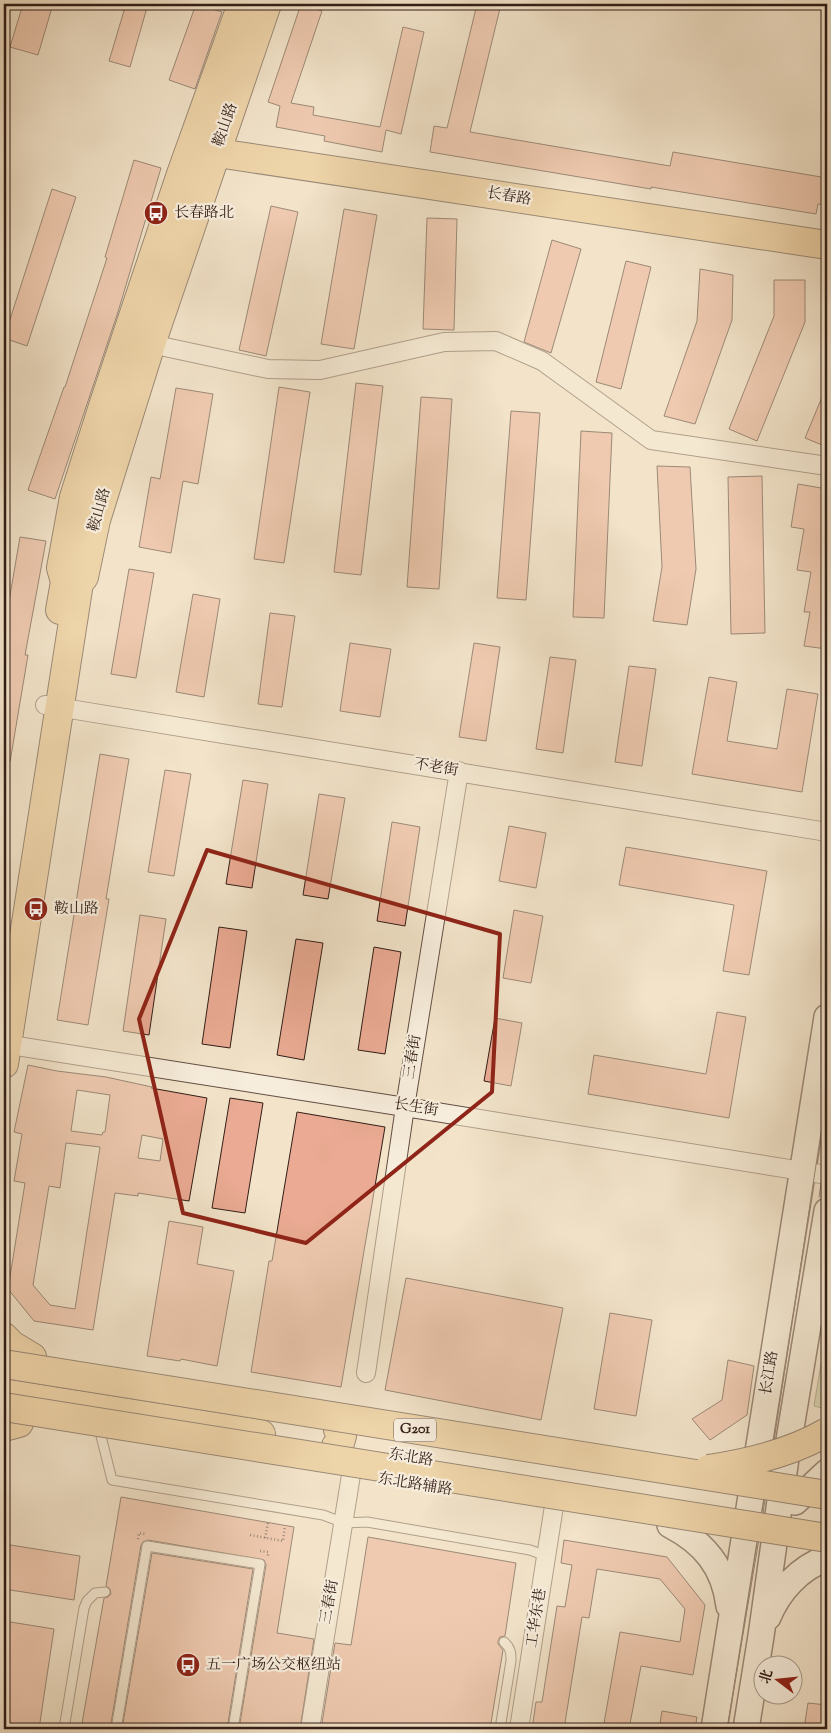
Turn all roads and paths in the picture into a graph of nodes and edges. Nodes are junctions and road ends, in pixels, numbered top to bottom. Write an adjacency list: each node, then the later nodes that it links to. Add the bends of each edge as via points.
1 (242, 4): 3 (main road, 鞍山路)
2 (267, 4): 4 (main road, 鞍山路)
3 (190, 150): 4 (main road, 长春路); 8 (main road, 鞍山路, via 74,497 61,568 65,582)
4 (217, 152): 5 (main road, 长春路); 6 (main road, 鞍山路)
5 (827, 245)
6 (151, 344): 7 (street, via 268,369 320,370 444,342 496,341 542,361 651,440); 8 (main road, 鞍山路, via 96,520)
7 (827, 466)
8 (52, 707): 9 (street, 不老街); 11 (main road, 鞍山路); 13 (main road, 鞍山路)
9 (459, 772): 10 (street, 不老街); 14 (street, 三春街)
10 (827, 832)
11 (4, 966)
12 (827, 1017): 15 (main road, 长江路)
13 (5, 1051): 14 (street, 长生街)
14 (405, 1107): 15 (street, 长生街); 22 (street, 三春街)
15 (802, 1171): 16 (street, 长生街); 34 (main road, 长江路)
16 (827, 1175)
17 (827, 1211): 34 (main road, 长江路)
18 (4, 1337): 20 (main road)
19 (4, 1352): 20 (main road)
20 (32, 1357): 25 (main road)
21 (4, 1364): 32 (main road, 东北路 / G201, bridge)
22 (366, 1373)
23 (4, 1377): 24 (main road, 东北路)
24 (55, 1393): 26 (main road, 东北路); 30 (main road, 东北路)
25 (324, 1403): 30 (main road); 34 (main road)
26 (9, 1411): 29 (main road); 45 (main road, 东北路, bridge)
27 (827, 1421): 34 (main road)
28 (827, 1432): 32 (main road, bridge, via 792,1449 762,1458 733,1465)
29 (101, 1436): 31 (main road); 37 (lane, via 112,1480 323,1515)
30 (350, 1447): 31 (main road); 33 (main road); 34 (main road, 东北路, via 733,1492); 35 (main road, 东北路); 37 (street, 三春街)
31 (313, 1469)
32 (676, 1471): 34 (main road, 东北路 / G201, bridge)
33 (396, 1482): 36 (main road, 东北路辅路)
34 (784, 1485): 35 (main road, 东北路); 39 (main road); 41 (main road, 东北路); 41 (main road); 54 (main road, 长江路)
35 (557, 1494): 36 (main road); 39 (main road); 50 (street, 工华东巷)
36 (519, 1501)
37 (344, 1522): 50 (lane, via 367,1522 530,1550); 60 (street, 三春街)
38 (268, 1523): 44 (path)
39 (670, 1525): 54 (main road, via 689,1535 716,1564 726,1590)
40 (285, 1526): 44 (path, via 283,1541)
41 (776, 1529): 46 (main road, 东北路); 48 (main road); 55 (main road)
42 (149, 1535): 47 (path, via 139,1533)
43 (250, 1536): 44 (path)
44 (266, 1538)
45 (827, 1538)
46 (827, 1542)
47 (138, 1543)
48 (827, 1549)
49 (259, 1551): 52 (path, via 268,1552)
50 (546, 1556): 62 (street, 工华东巷)
51 (827, 1558): 55 (main road, via 790,1582 769,1614)
52 (267, 1562)
53 (104, 1592): 57 (lane, via 90,1596 84,1608)
54 (731, 1620): 63 (main road, 长江路)
55 (761, 1636): 64 (main road)
56 (504, 1642): 61 (lane, via 509,1646 511,1661)
57 (64, 1729)
58 (116, 1729): 59 (lane, via 147,1546 260,1564)
59 (233, 1729)
60 (310, 1729)
61 (500, 1729)
62 (519, 1729)
63 (714, 1729)
64 (746, 1729)

